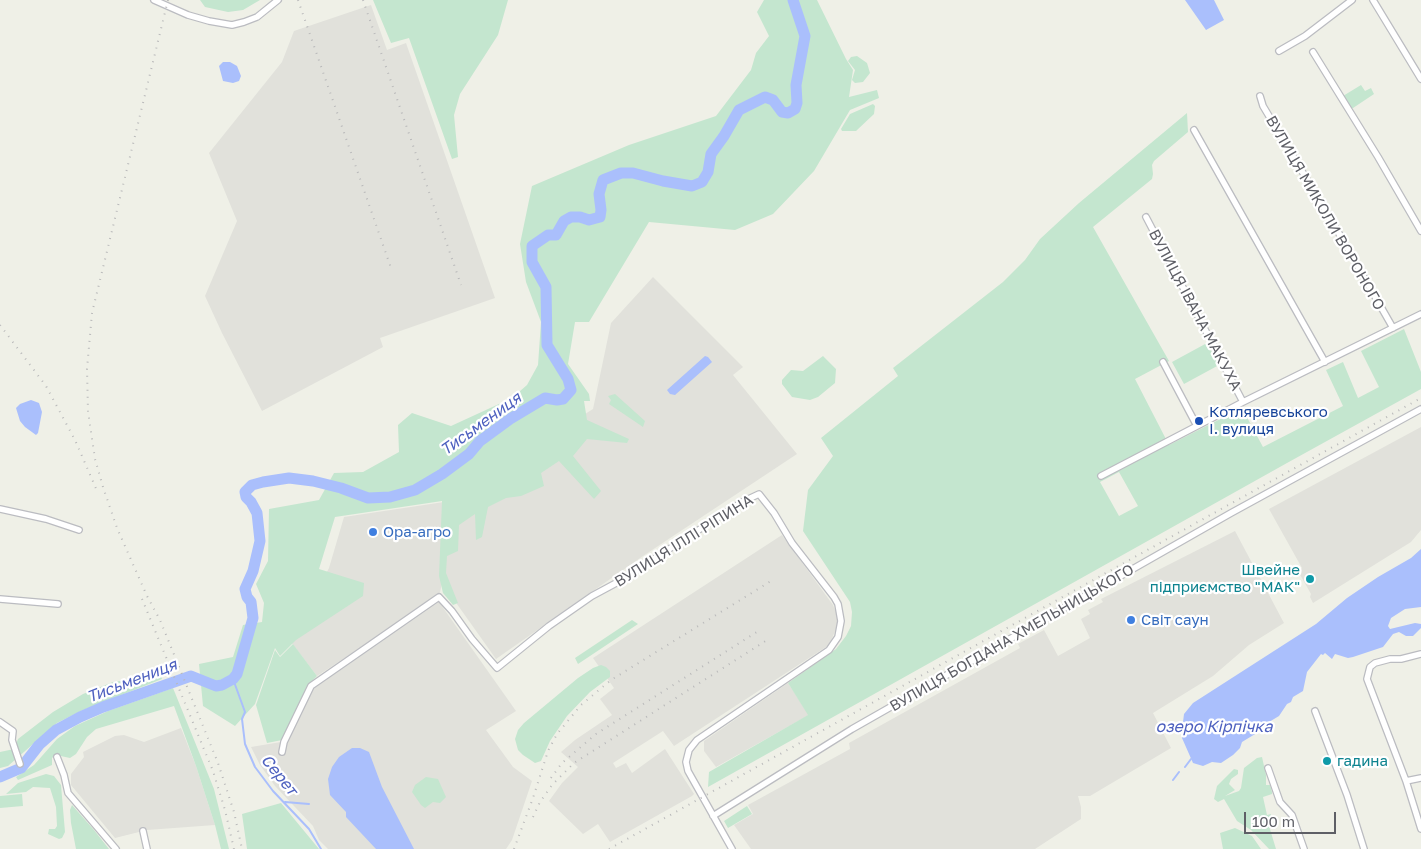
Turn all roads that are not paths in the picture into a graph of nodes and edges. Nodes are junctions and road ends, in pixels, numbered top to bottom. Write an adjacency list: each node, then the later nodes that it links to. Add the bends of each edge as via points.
1 (154, 0): 2 (street, via 188,15 232,25 256,17)
2 (278, 0)
3 (1352, 0): 5 (street)
4 (1373, 0): 7 (street)
5 (1279, 51)
6 (1313, 52): 11 (street)
7 (1421, 78)
8 (1260, 96): 13 (street, ВУЛИЦЯ МИКОЛИ ВОРОНОГО)
9 (1194, 130): 15 (street)
10 (1146, 217): 16 (street, ВУЛИЦЯ ІВАНА МАКУХА)
11 (1421, 231)
12 (1421, 314): 13 (street)
13 (1393, 328): 15 (street)
14 (1163, 362): 18 (street)
15 (1325, 362): 16 (street)
16 (1243, 402): 18 (street)
17 (1421, 409): 33 (street, ВУЛИЦЯ БОГДАНА ХМЕЛЬНИЦЬКОГО, via 852,729)
18 (1197, 426): 19 (street)
19 (1101, 476)
20 (0, 509): 21 (street)
21 (79, 530)
22 (0, 599): 23 (street)
23 (58, 604)
24 (1421, 654): 32 (street, via 1375,663 1366,679)
25 (1314, 711): 40 (street)
26 (0, 722): 29 (street, via 13,731 12,740)
27 (282, 752): 33 (street, ВУЛИЦЯ ІЛЛІ РІПИНА, via 311,686 439,598 497,668 592,596 759,494 792,544 834,597 841,621 838,636 829,650 691,745 686,762 688,771)
28 (57, 757): 36 (street, via 68,793)
29 (20, 764)
30 (1268, 768): 39 (street, via 1280,802 1292,815)
31 (1421, 778): 32 (street)
32 (1406, 781): 34 (street)
33 (713, 816): 38 (street, ВУЛИЦЯ ІЛЛІ РІПИНА)
34 (1421, 829)
35 (143, 831): 37 (street)
36 (116, 849)
37 (147, 849)
38 (732, 849)
39 (1304, 849)
40 (1364, 849)

